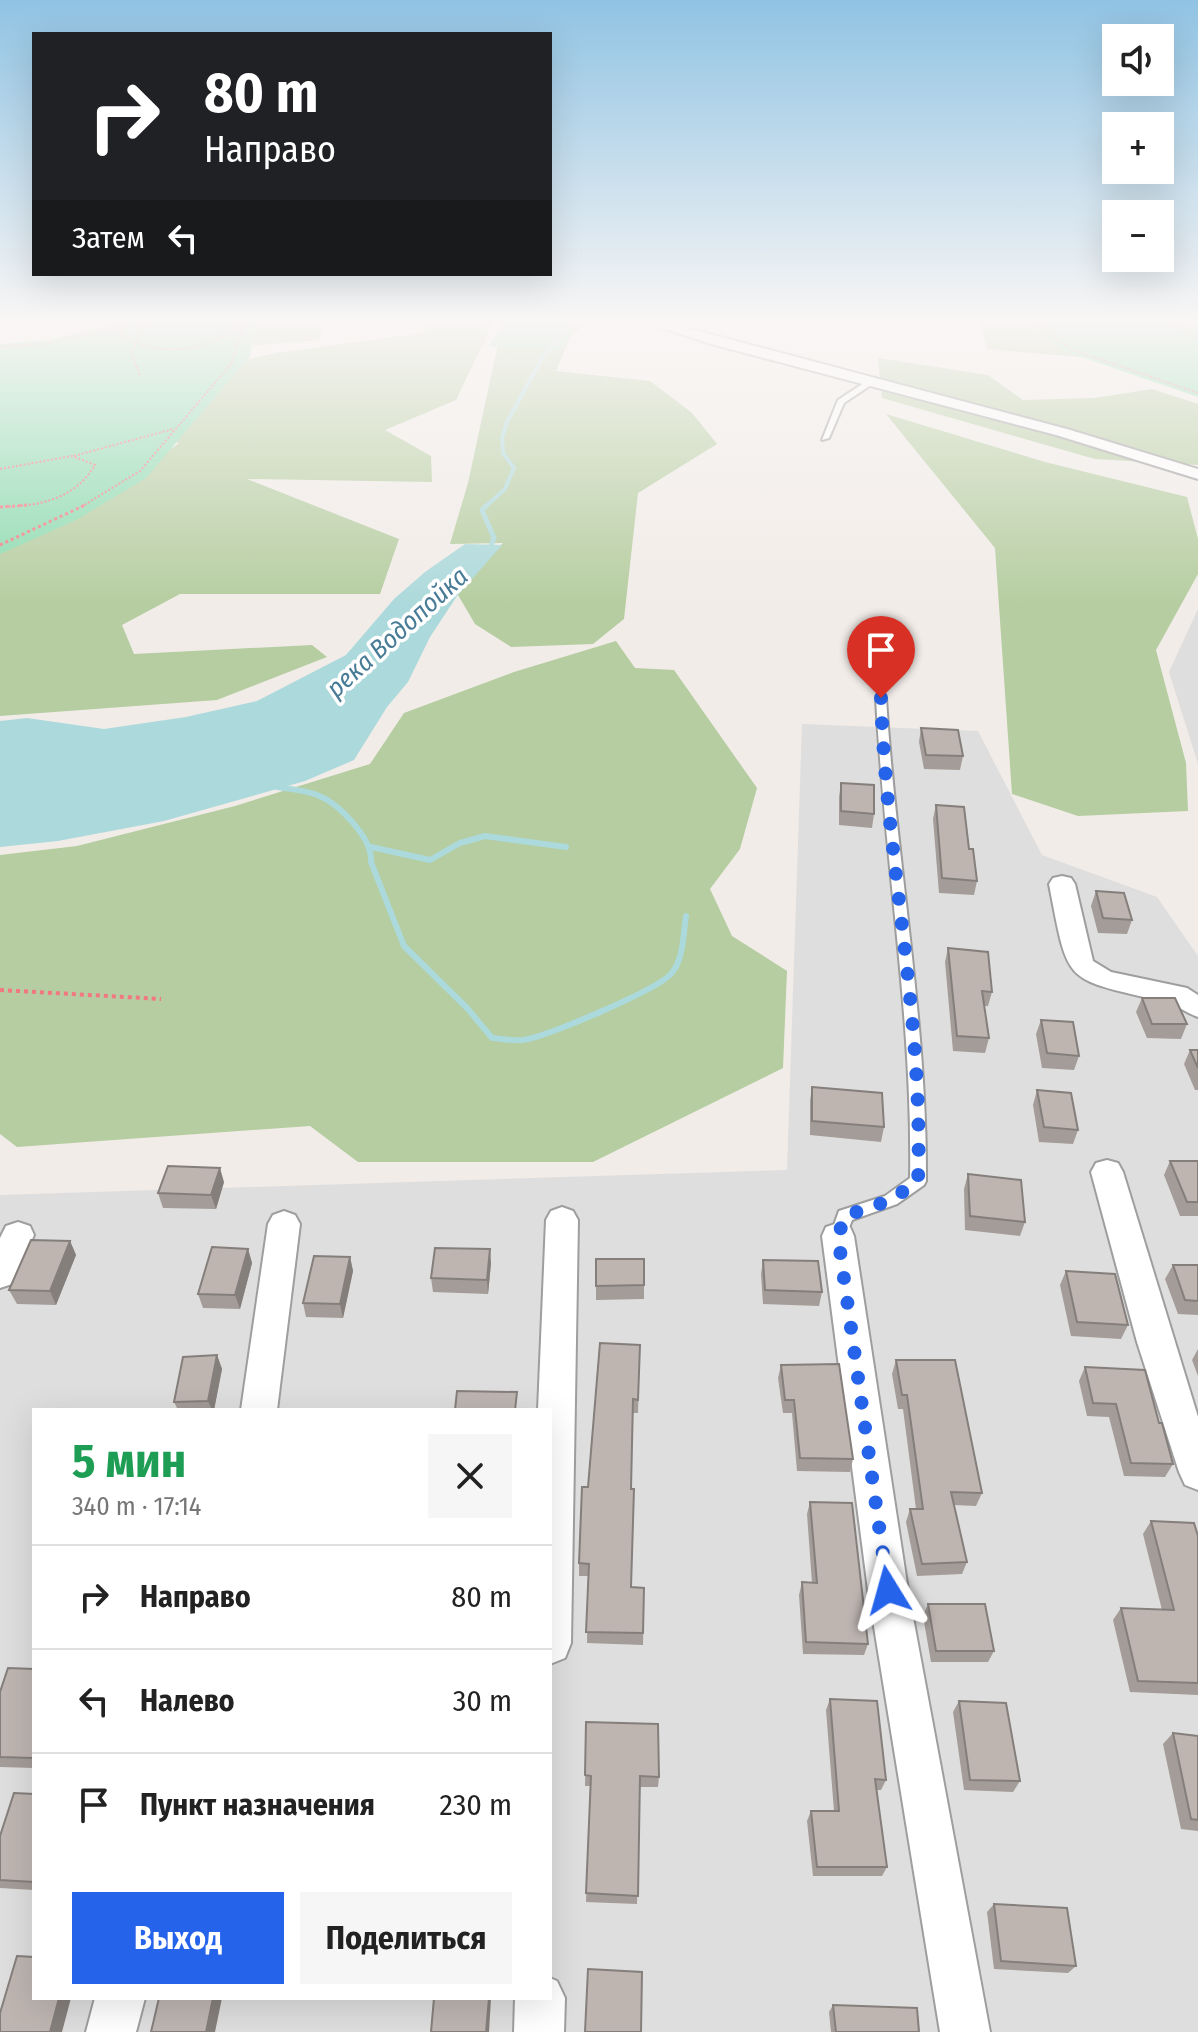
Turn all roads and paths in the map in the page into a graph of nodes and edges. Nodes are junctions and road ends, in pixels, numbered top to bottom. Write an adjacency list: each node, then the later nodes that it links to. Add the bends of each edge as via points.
1 (186, 416): 4 (path)
2 (835, 416): 5 (lane)
3 (998, 416): 8 (street)
4 (175, 428): 6 (path); 10 (path, via 129,479 95,501)
5 (825, 438)
6 (72, 456): 7 (path); 9 (path, via 95,465 88,480 66,496 29,507)
7 (0, 469)
8 (1198, 474)
9 (0, 507)
10 (0, 545)
11 (881, 698): 20 (lane, via 920,1128 918,1181 891,1200 845,1216)
12 (1062, 884): 15 (street, via 1083,967 1103,979 1177,995)
13 (0, 990): 14 (path)
14 (161, 999)
15 (1198, 1007)
16 (1107, 1172): 23 (street)
17 (562, 1220): 24 (street)
18 (284, 1224): 22 (street)
19 (18, 1235): 21 (street)
20 (838, 1236): 29 (street, via 888,1590)
21 (0, 1274)
22 (259, 1408)
23 (1198, 1472)
24 (552, 1572)
25 (119, 2000): 27 (street)
26 (540, 2000): 28 (street)
27 (111, 2032)
28 (539, 2032)
29 (965, 2032)

